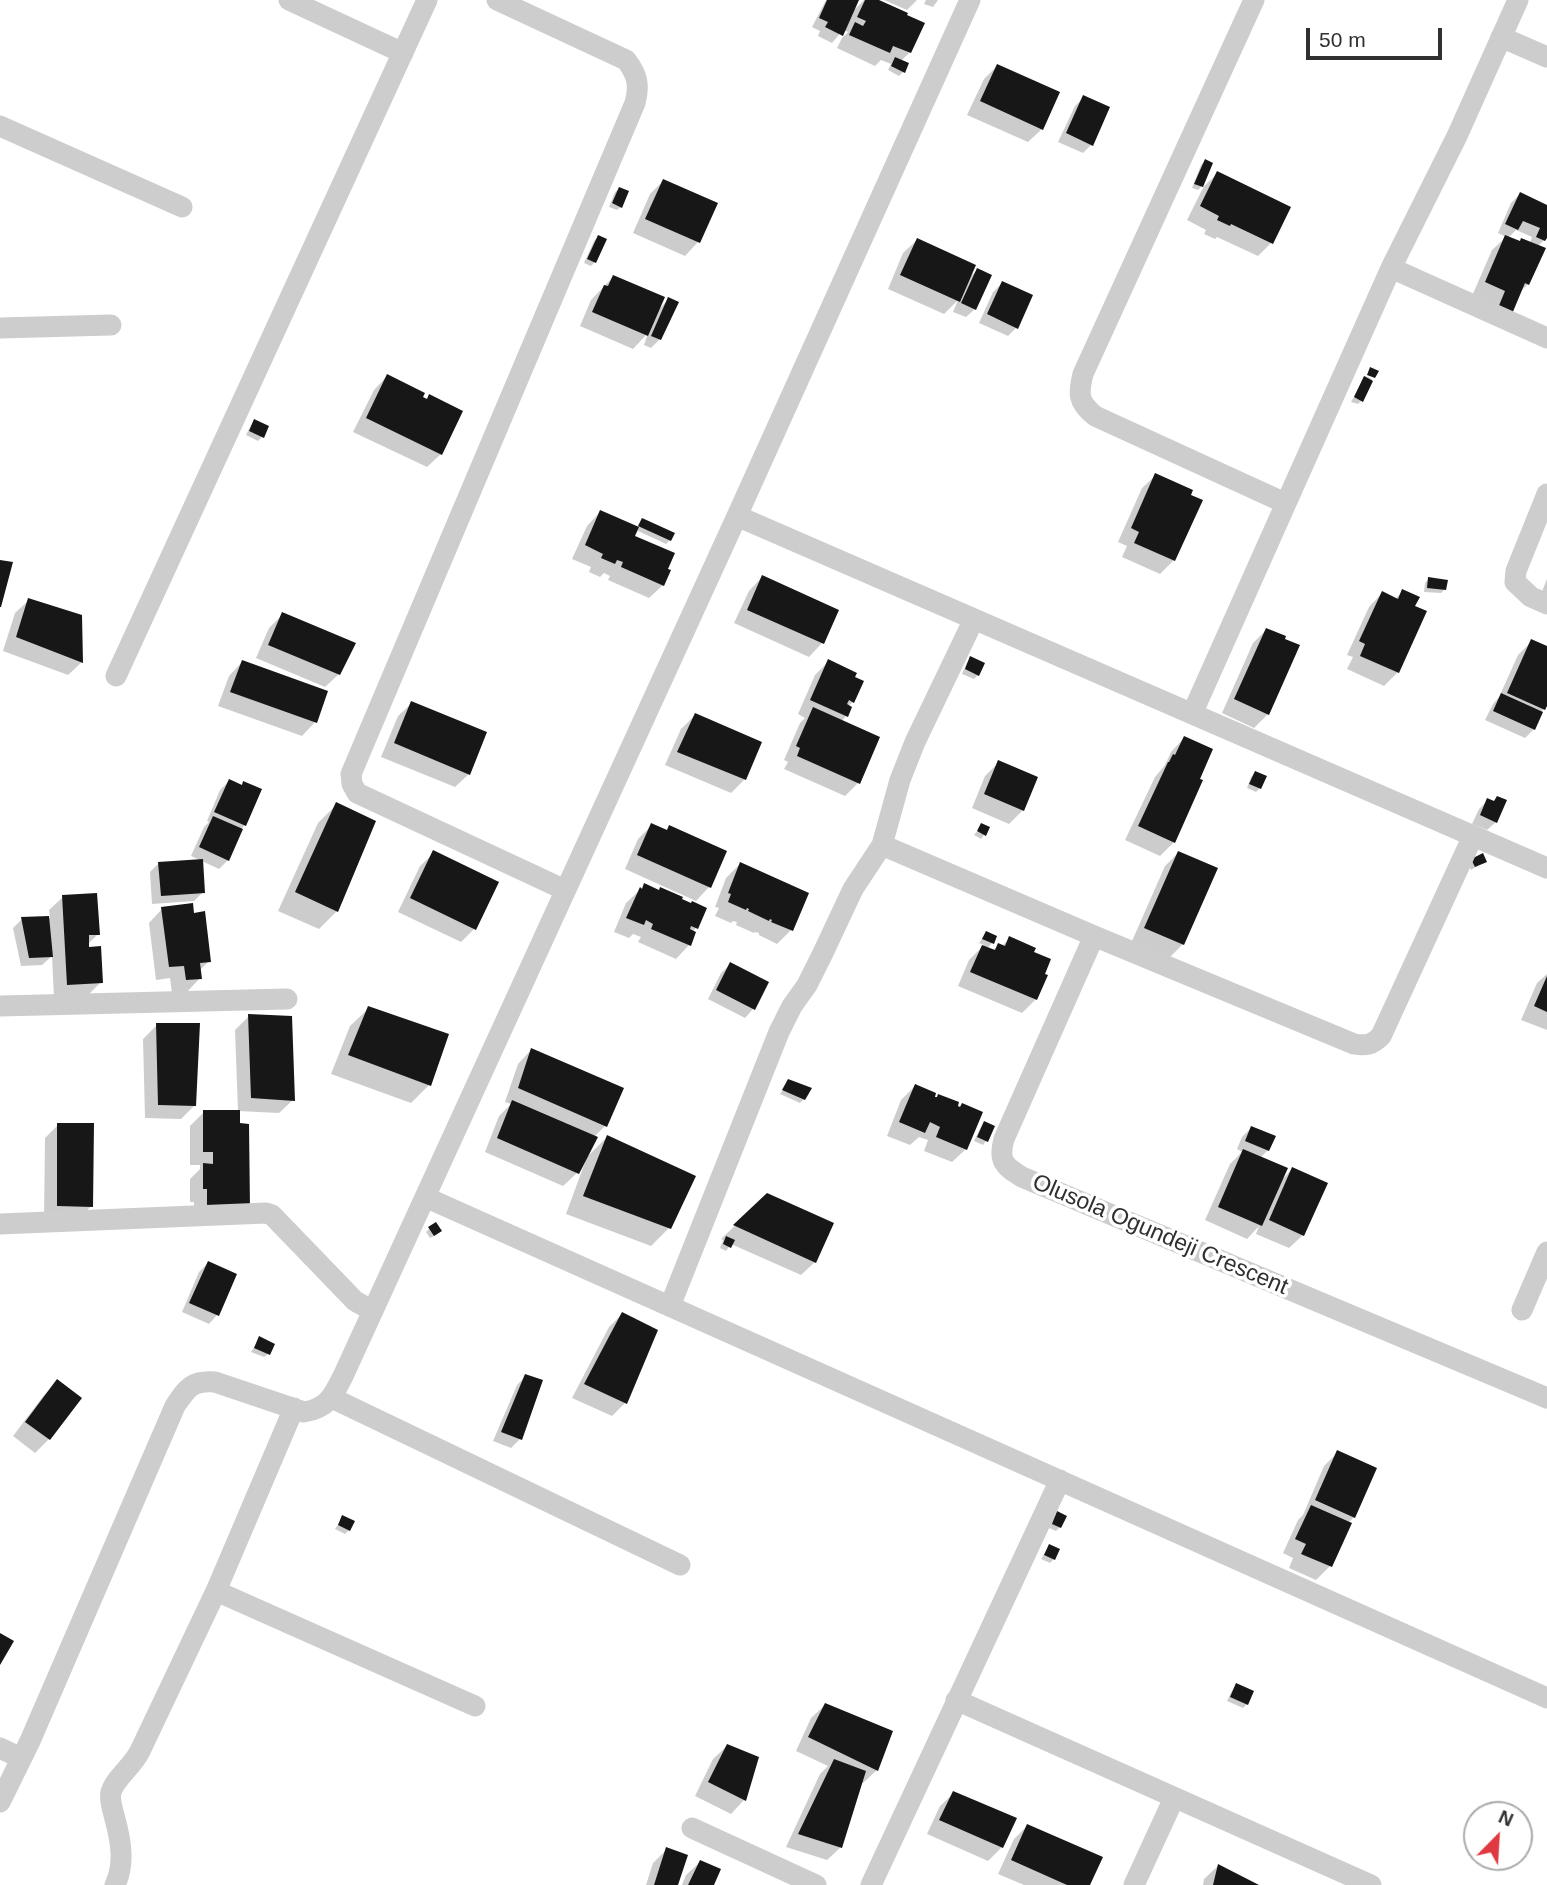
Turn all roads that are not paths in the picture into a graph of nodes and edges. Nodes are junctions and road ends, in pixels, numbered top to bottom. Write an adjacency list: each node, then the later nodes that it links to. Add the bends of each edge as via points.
1 (289, 0): 8 (street)
2 (427, 0): 8 (street)
3 (497, 0): 26 (street, via 626,60 638,80 638,92 351,774 357,793)
4 (970, 0): 18 (street)
5 (1254, 0): 17 (street, via 1083,374 1080,396 1095,416)
6 (1518, 0): 7 (street)
7 (1501, 37): 9 (street); 12 (street)
8 (403, 53): 21 (street)
9 (1547, 57)
10 (0, 126): 11 (street)
11 (182, 206)
12 (1391, 268): 15 (street); 17 (street)
13 (111, 325): 14 (street)
14 (0, 328)
15 (1547, 338)
16 (1547, 494): 19 (street, via 1515,582)
17 (1285, 503): 22 (street)
18 (737, 516): 20 (street); 26 (street)
19 (1547, 604)
20 (974, 619): 22 (street); 24 (street, via 915,742)
21 (116, 676)
22 (1192, 714): 23 (street)
23 (1473, 836): 25 (street); 27 (street, via 1381,1036 1365,1046)
24 (882, 845): 27 (street); 33 (street, via 853,889 779,1032)
25 (1547, 868)
26 (565, 890): 30 (street)
27 (1094, 936): 37 (street, Olusola Ogundeji Crescent, via 1004,1139 1006,1167)
28 (287, 999): 29 (street)
29 (0, 1006)
30 (425, 1197): 33 (street); 35 (street)
31 (0, 1224): 35 (street, via 266,1213 355,1301)
32 (1547, 1252): 34 (street)
33 (670, 1307): 39 (street)
34 (1522, 1310)
35 (373, 1311): 36 (street)
36 (332, 1398): 38 (street, via 312,1410); 40 (street)
37 (1547, 1398)
38 (294, 1408): 41 (street); 46 (street, via 215,1382 192,1384 184,1393)
39 (1060, 1480): 42 (street); 43 (street)
40 (680, 1565)
41 (216, 1591): 44 (street); 50 (street, via 135,1761 110,1794 120,1838 121,1864)
42 (1547, 1698)
43 (956, 1700): 47 (street); 52 (street)
44 (475, 1706)
45 (0, 1748): 46 (street)
46 (21, 1758): 48 (street)
47 (1174, 1798): 53 (street); 54 (street)
48 (0, 1802)
49 (692, 1828): 51 (street)
50 (115, 1885)
51 (816, 1885)
52 (871, 1885)
53 (1134, 1885)
54 (1371, 1885)

